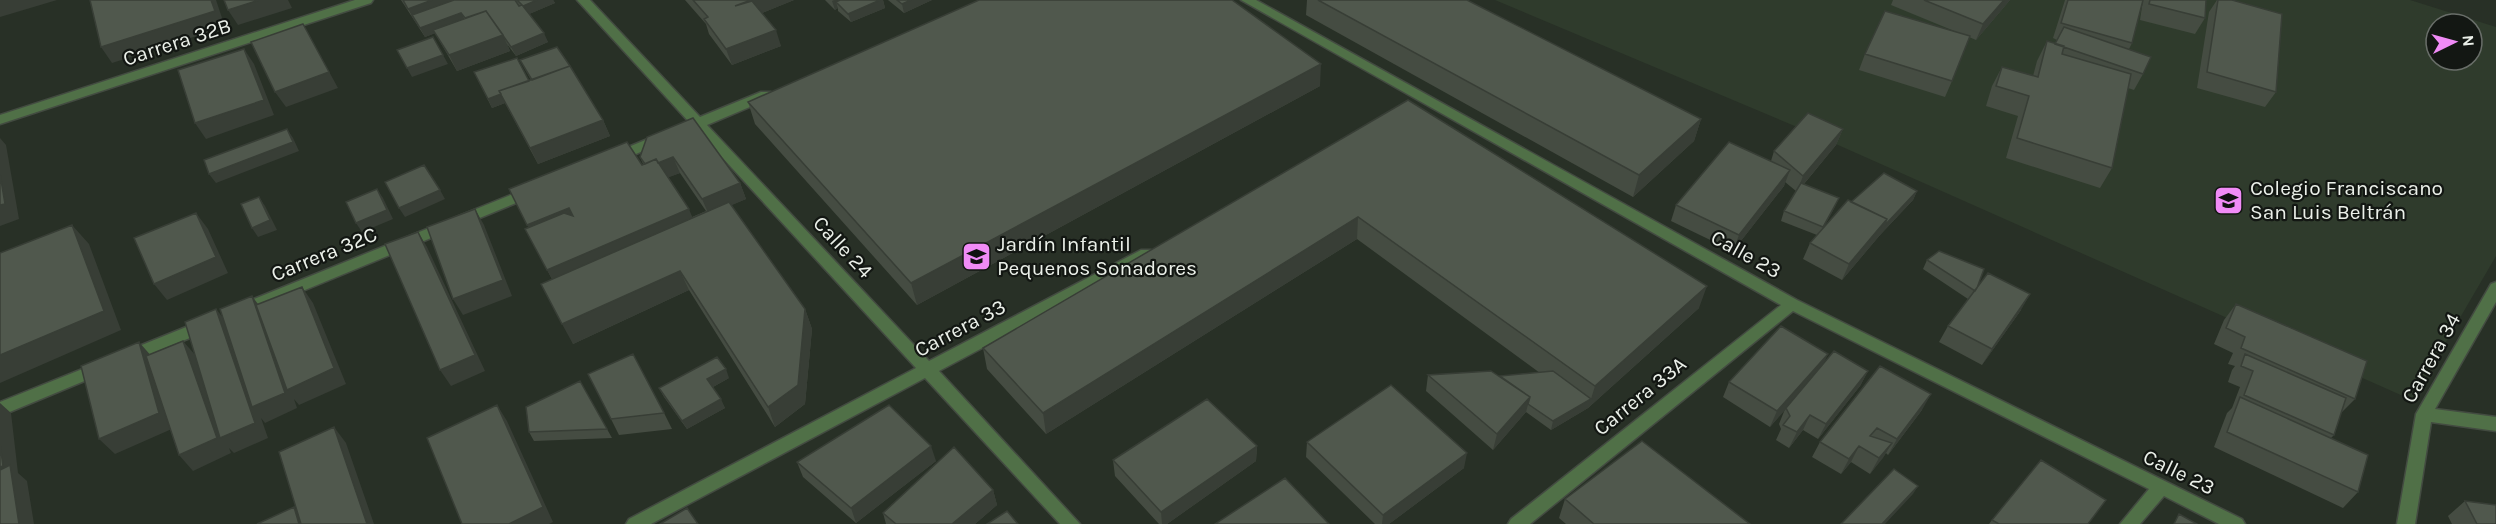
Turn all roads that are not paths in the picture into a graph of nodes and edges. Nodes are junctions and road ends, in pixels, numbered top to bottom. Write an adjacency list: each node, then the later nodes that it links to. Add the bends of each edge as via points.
1 (367, 0): 7 (street, Carrera 32B)
2 (583, 0): 8 (street, Calle 24)
3 (1246, 0): 5 (street, Calle 23)
4 (776, 91): 8 (street)
5 (1432, 103): 6 (street); 13 (street, Calle 23)
6 (1412, 114)
7 (0, 120)
8 (698, 123): 9 (street); 14 (street, Calle 24)
9 (598, 164)
10 (543, 187): 15 (street, Carrera 32C)
11 (1159, 247): 14 (street, Carrera 33)
12 (2496, 288): 16 (street, Carrera 34)
13 (1792, 304): 18 (street, Calle 23); 21 (street, Carrera 33A)
14 (928, 368): 19 (street, Carrera 33); 20 (street, Calle 24)
15 (0, 409)
16 (2424, 414): 17 (street); 24 (street, Carrera 34)
17 (2496, 424)
18 (2160, 487): 22 (street); 23 (street, Calle 23)
19 (635, 524)
20 (1071, 524)
21 (1517, 524)
22 (2129, 524)
23 (2236, 524)
24 (2406, 524)

